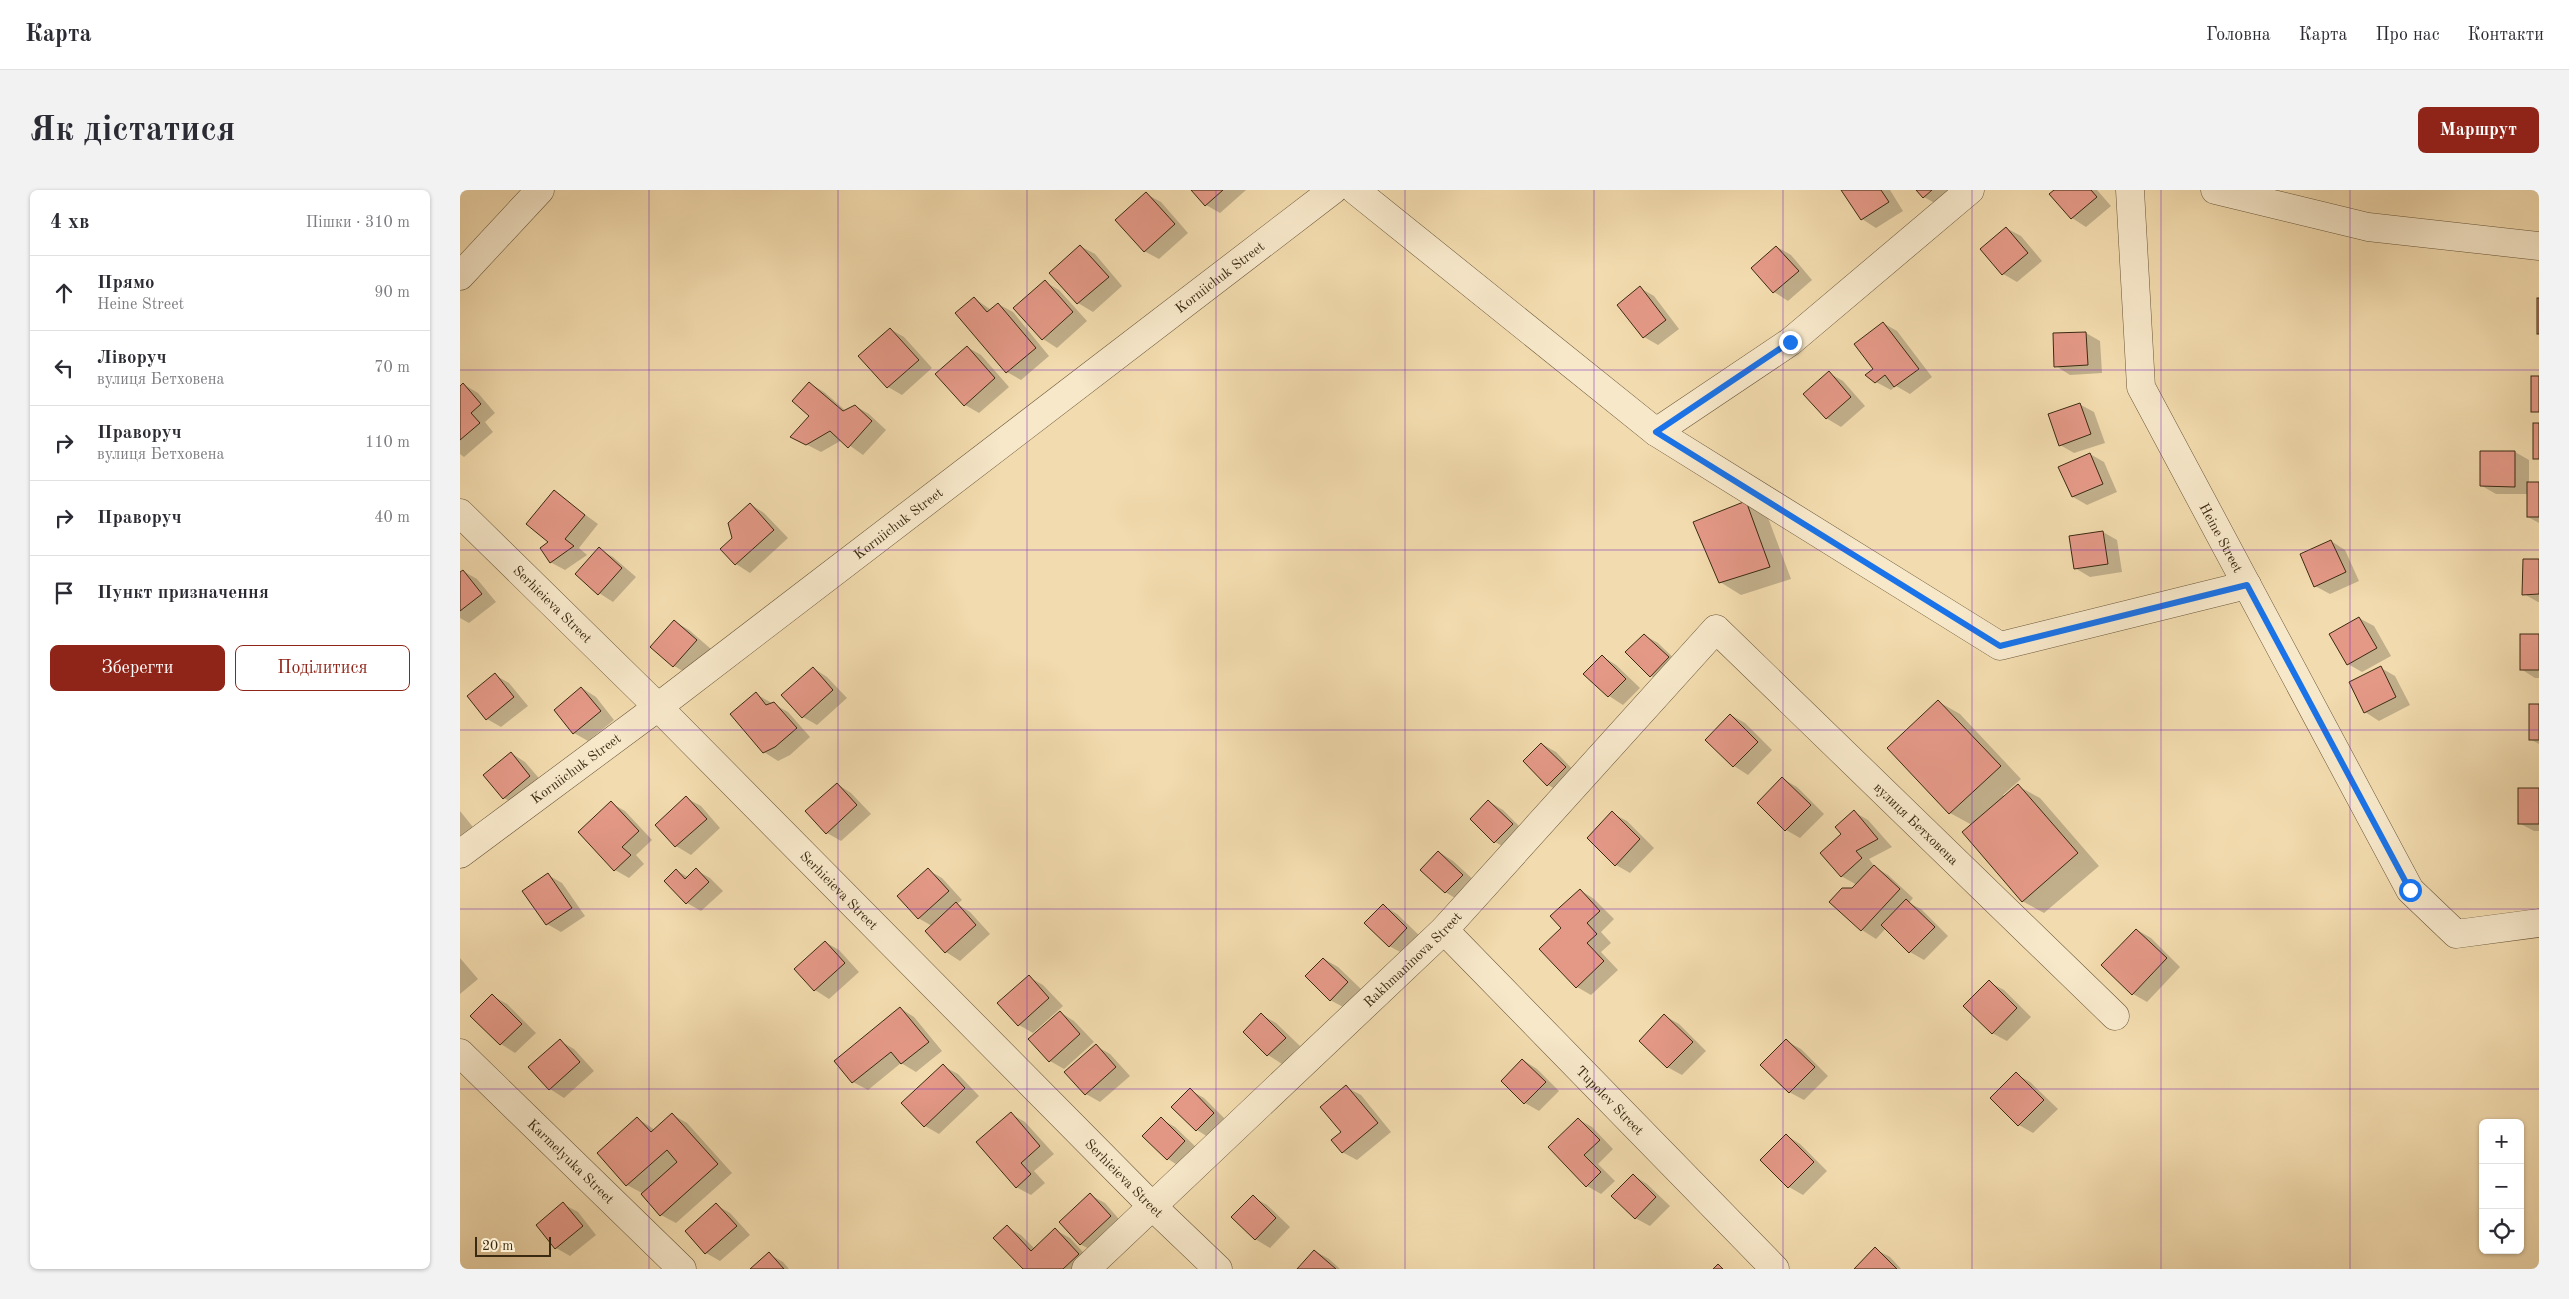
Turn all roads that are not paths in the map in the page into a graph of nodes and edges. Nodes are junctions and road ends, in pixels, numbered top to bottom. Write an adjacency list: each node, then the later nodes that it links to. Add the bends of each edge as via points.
1 (540, 190): 8 (street)
2 (1333, 190): 13 (street, Korniichuk Street)
3 (1355, 190): 9 (street)
4 (1970, 190): 9 (street, via 1790,342)
5 (2130, 190): 11 (street, Heine Street, via 2141,387)
6 (2215, 190): 7 (street, via 2368,227)
7 (2539, 246)
8 (460, 276)
9 (1656, 432): 11 (street, via 2000,646)
10 (460, 513): 13 (street, Serhieieva Street)
11 (2247, 585): 15 (street, Heine Street, via 2410,890 2456,934)
12 (1716, 629): 16 (street, Rakhmaninova Street); 17 (street, вулиця Бетховена)
13 (658, 707): 14 (street, Korniichuk Street); 19 (street, Serhieieva Street)
14 (460, 854)
15 (2539, 923)
16 (1444, 930): 19 (street, Rakhmaninova Street); 23 (street, Tupolev Street)
17 (2115, 1016)
18 (460, 1053): 20 (street, Karmelyuka Street)
19 (1151, 1205): 21 (street, Rakhmaninova Street); 22 (street, Serhieieva Street)
20 (682, 1269)
21 (1086, 1269)
22 (1218, 1269)
23 (1775, 1269)

